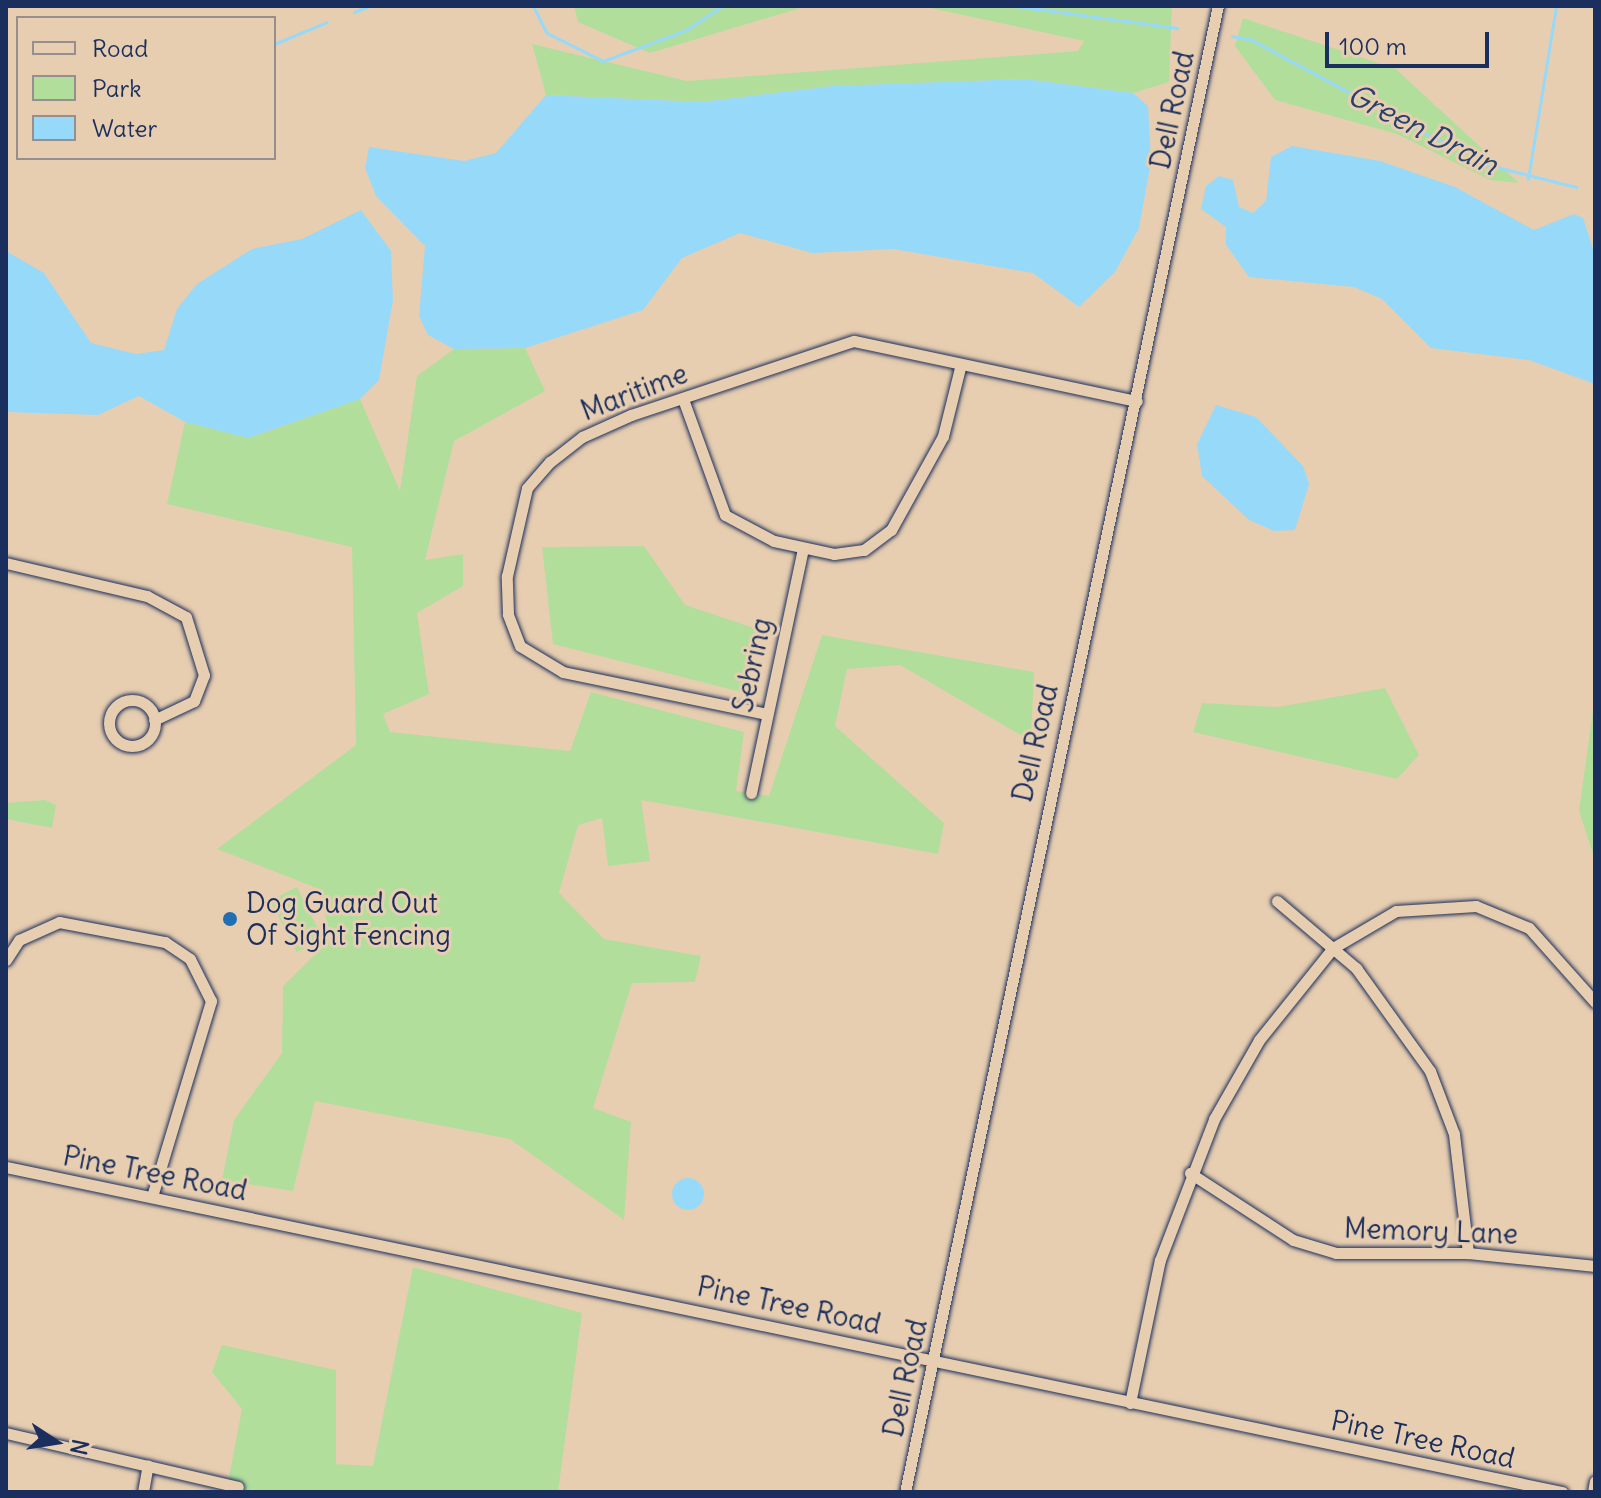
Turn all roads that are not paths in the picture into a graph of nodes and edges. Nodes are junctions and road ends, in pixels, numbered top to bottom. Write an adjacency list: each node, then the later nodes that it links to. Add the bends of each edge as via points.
1 (1218, 6): 4 (street, Dell Road)
2 (961, 364): 3 (street, Maritime, via 854,341); 4 (street, Maritime); 5 (street, via 943,436 891,530 864,550)
3 (683, 399): 5 (street, via 725,515 756,534); 7 (street, Maritime, via 582,437 527,488 507,576 508,614 520,646 563,672)
4 (1137, 401): 19 (street, Dell Road)
5 (803, 548): 7 (street, Sebring)
6 (6, 563): 8 (street, via 147,596 186,617 204,675 194,701)
7 (767, 714): 9 (street, Sebring)
8 (154, 720): 8 (street, via 133,700 119,704 109,724 114,737 134,746 152,734)
9 (751, 793)
10 (1277, 901): 11 (street)
11 (1333, 948): 13 (street, via 1396,911 1476,906 1529,928); 15 (street, via 1259,1040); 17 (street, via 1389,1008 1444,1100)
12 (6, 960): 16 (street, via 19,940 59,922 165,942 190,959 211,1001)
13 (1595, 1002)
14 (6, 1167): 16 (street, Pine Tree Road)
15 (1190, 1173): 17 (street, Memory Lane, via 1315,1248 1362,1255); 20 (street, via 1160,1260)
16 (152, 1196): 19 (street, Pine Tree Road)
17 (1468, 1253): 18 (street, Memory Lane)
18 (1595, 1266)
19 (933, 1360): 20 (street, Pine Tree Road); 26 (street, Dell Road)
20 (1130, 1403): 27 (street, Pine Tree Road)
21 (6, 1433): 22 (street)
22 (148, 1465): 24 (street); 25 (street)
23 (1595, 1481): 28 (street)
24 (238, 1487)
25 (143, 1492)
26 (905, 1492)
27 (1562, 1492)
28 (1593, 1492)

